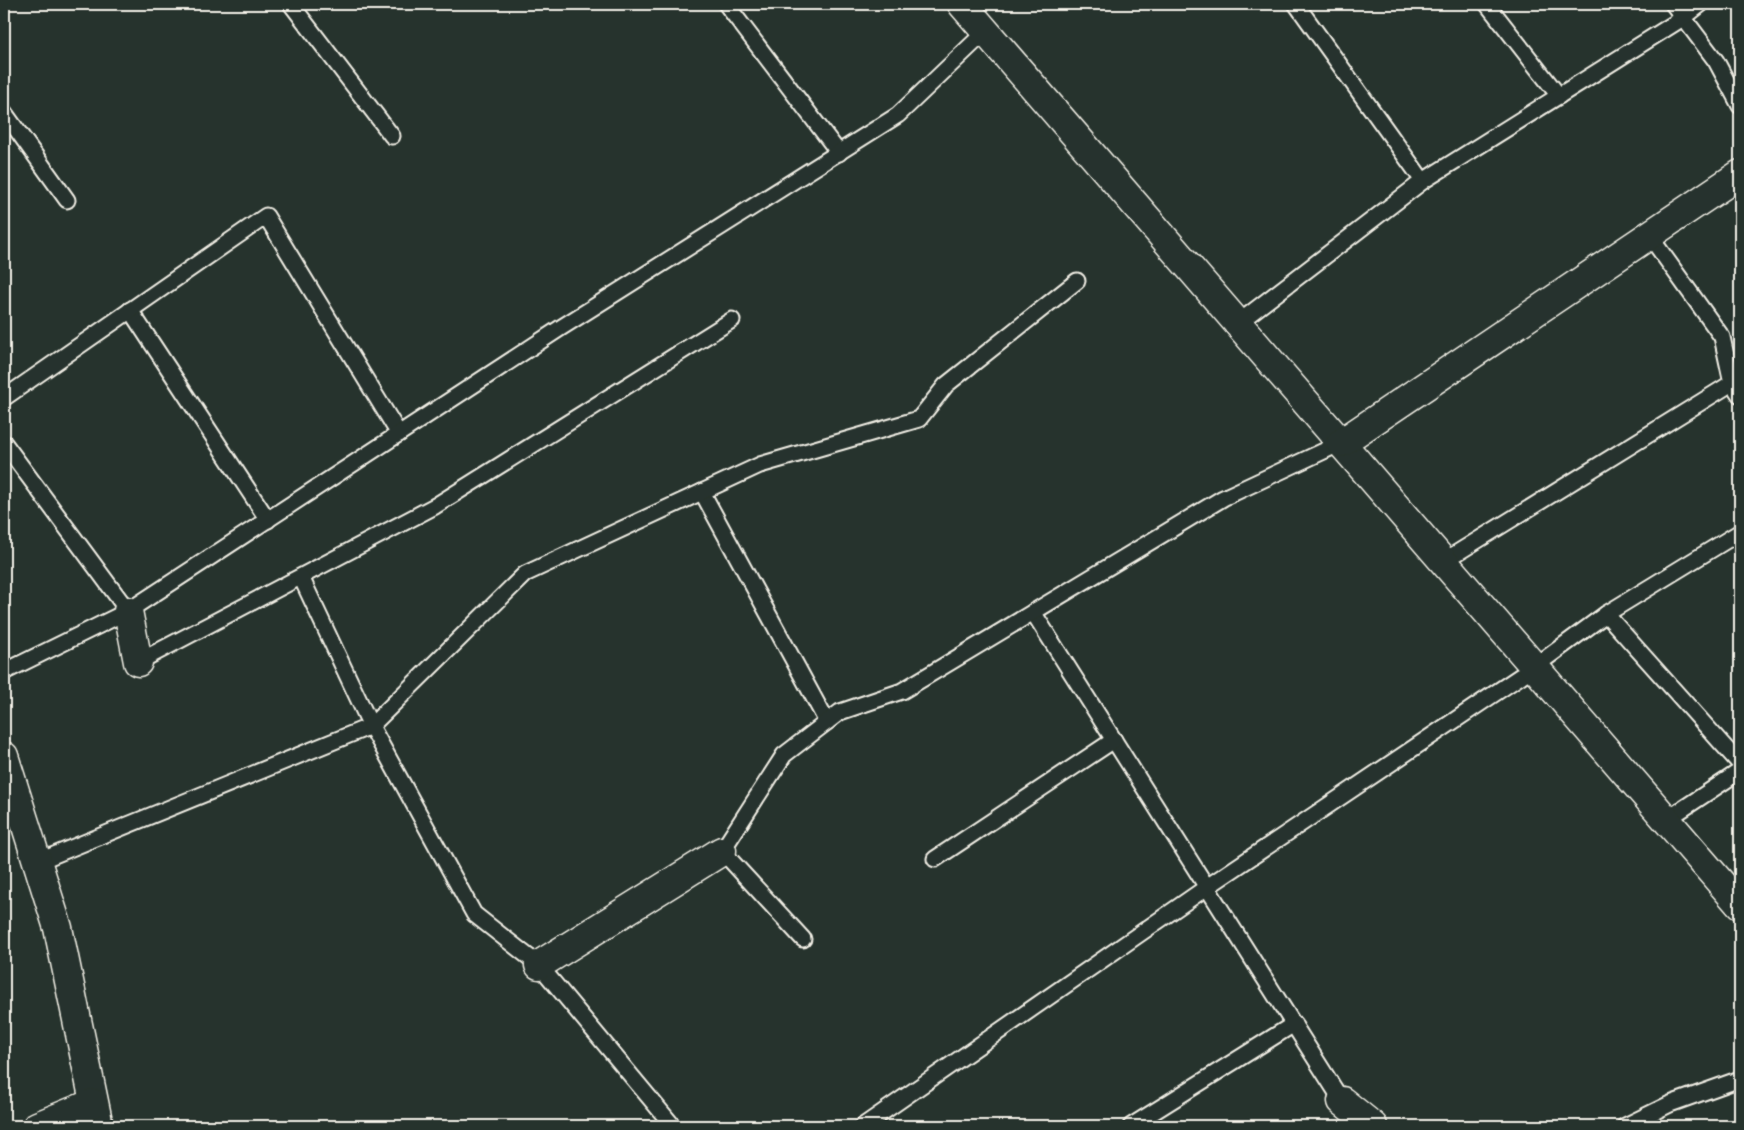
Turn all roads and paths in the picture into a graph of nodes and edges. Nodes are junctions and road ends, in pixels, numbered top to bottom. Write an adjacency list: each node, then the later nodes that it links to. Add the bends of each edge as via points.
1 (291, 4): 13 (lane)
2 (726, 4): 14 (lane)
3 (962, 4): 9 (street)
4 (1296, 4): 16 (lane)
5 (1487, 4): 10 (lane)
6 (1673, 4): 8 (lane)
7 (1701, 4): 8 (lane)
8 (1683, 18): 10 (lane); 11 (lane, via 1716,61)
9 (986, 31): 14 (lane, via 898,115); 22 (street)
10 (1559, 96): 16 (lane)
11 (1740, 106)
12 (4, 112): 17 (lane)
13 (392, 136)
14 (839, 153): 25 (lane)
15 (1740, 174): 18 (street)
16 (1422, 181): 22 (lane)
17 (67, 200)
18 (1649, 235): 23 (lane, via 1722,338); 27 (street)
19 (1077, 280): 28 (lane, via 946,385 919,419 760,465)
20 (130, 310): 24 (lane); 25 (lane, via 266,216); 29 (lane)
21 (732, 320): 32 (lane, via 435,506)
22 (1238, 323): 27 (street)
23 (1737, 385): 31 (lane)
24 (4, 398)
25 (399, 434): 29 (lane)
26 (4, 443): 33 (lane)
27 (1341, 443): 31 (street); 34 (lane, via 1223,498)
28 (702, 492): 39 (lane); 40 (lane, via 525,574)
29 (268, 520): 33 (lane)
30 (1740, 532): 35 (lane)
31 (1444, 561): 37 (street)
32 (301, 577): 36 (lane); 40 (lane)
33 (128, 611): 36 (street); 38 (lane)
34 (1033, 612): 39 (lane, via 902,691 840,712); 41 (lane)
35 (1606, 614): 37 (lane); 43 (lane)
36 (138, 662)
37 (1534, 667): 45 (street); 49 (lane)
38 (4, 672)
39 (827, 722): 46 (lane, via 784,755)
40 (371, 726): 48 (lane); 52 (lane, via 474,914)
41 (1114, 740): 47 (lane); 49 (lane)
42 (4, 756): 48 (street)
43 (1740, 764)
44 (1740, 771): 45 (lane)
45 (1666, 820): 50 (street)
46 (722, 851): 51 (lane); 52 (street)
47 (935, 859)
48 (37, 862): 56 (street, via 58,928)
49 (1207, 887): 53 (lane); 59 (lane)
50 (1740, 905)
51 (803, 939)
52 (539, 965): 58 (lane)
53 (1294, 1024): 55 (lane); 60 (lane)
54 (1740, 1079): 62 (lane, via 1670,1104)
55 (1342, 1101): 61 (street)
56 (96, 1115): 57 (street)
57 (38, 1126)
58 (673, 1126)
59 (863, 1126)
60 (1131, 1126)
61 (1373, 1126)
62 (1625, 1126)

